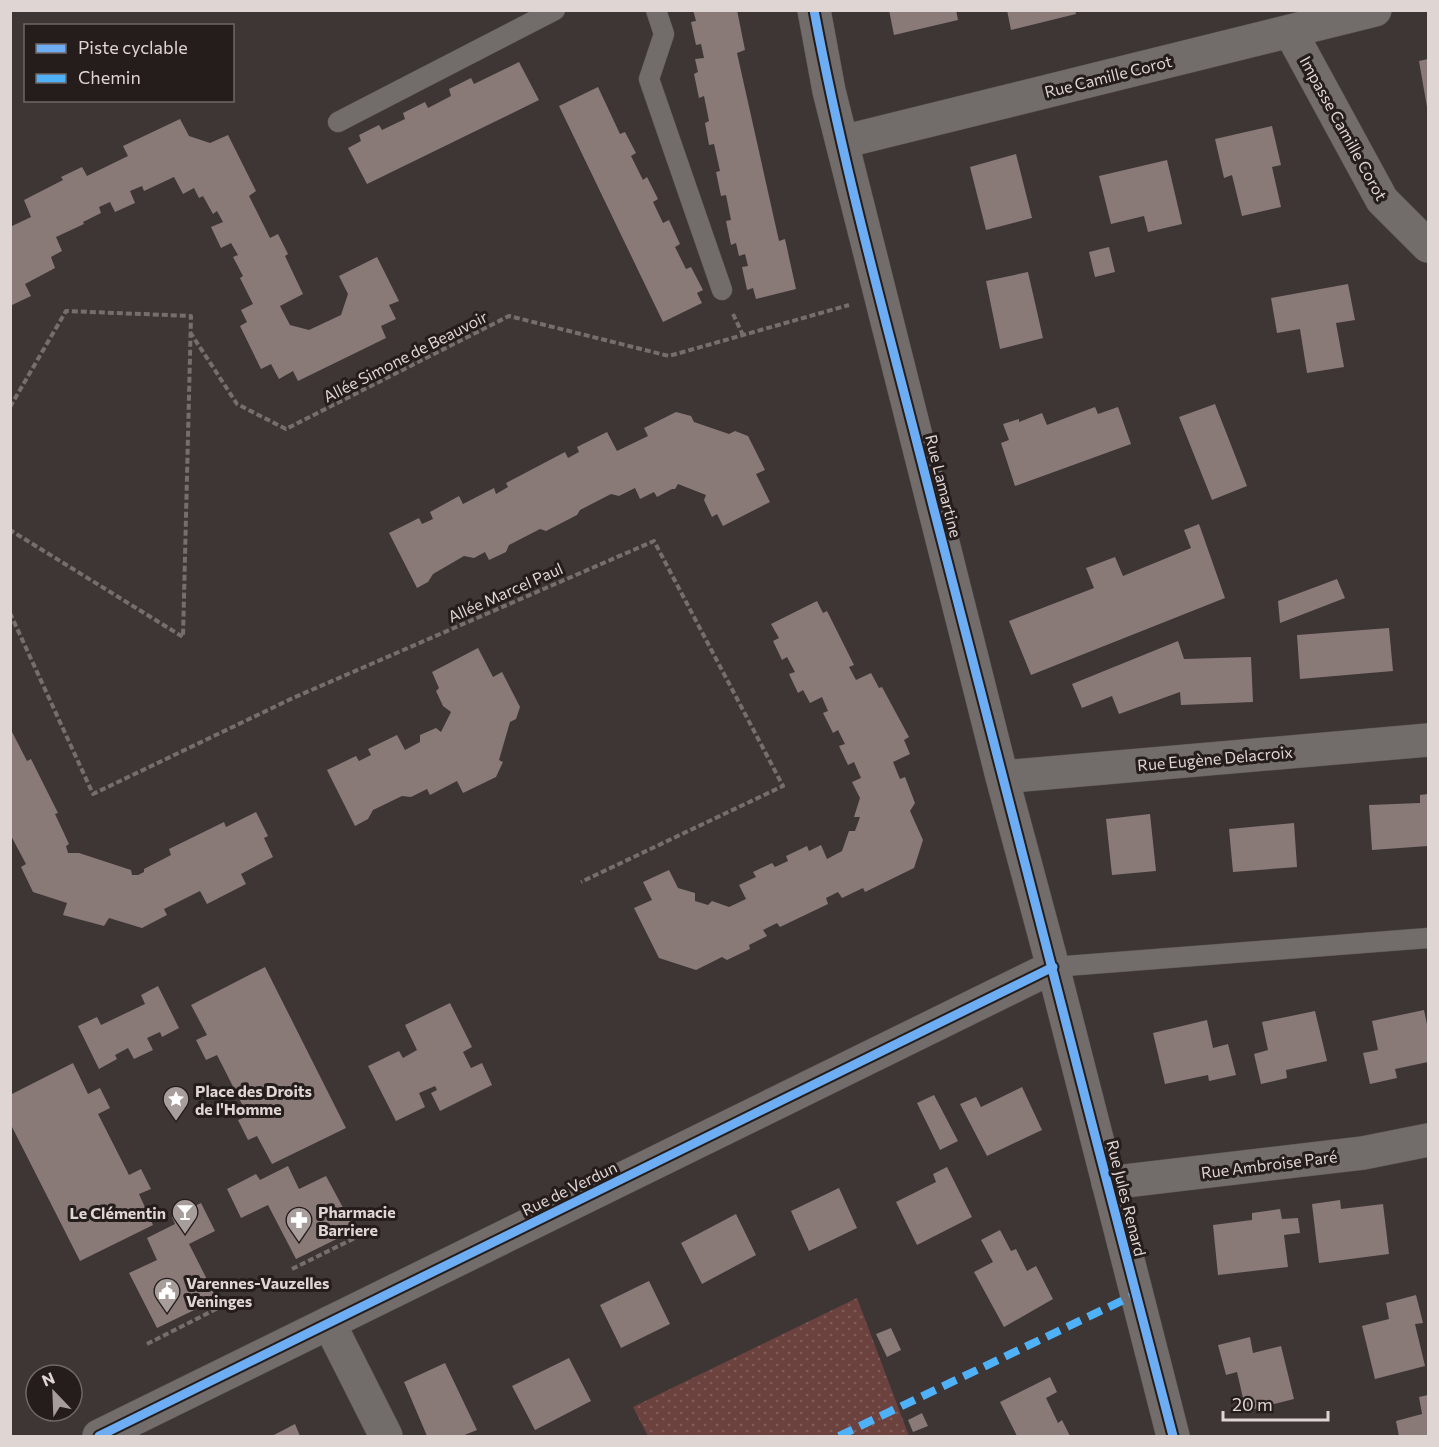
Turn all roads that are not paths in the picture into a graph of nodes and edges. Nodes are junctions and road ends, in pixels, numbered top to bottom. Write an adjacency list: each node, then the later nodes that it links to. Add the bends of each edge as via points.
1 (555, 10): 6 (lane)
2 (656, 10): 9 (lane, via 664,34 649,79)
3 (814, 10): 7 (street, Rue Lamartine)
4 (1375, 10): 5 (street, Rue Camille Corot)
5 (1290, 31): 7 (street, Rue Camille Corot); 8 (street, Impasse Camille Corot, via 1382,200)
6 (338, 122)
7 (842, 141): 11 (street, Rue Lamartine)
8 (1428, 246)
9 (722, 290)
10 (1428, 740): 11 (street, Rue Eugène Delacroix)
11 (1002, 777): 13 (street, Rue Lamartine)
12 (1428, 938): 13 (lane)
13 (1053, 967): 15 (street, Rue Jules Renard); 16 (street, Rue de Verdun)
14 (1428, 1140): 15 (street, Rue Ambroise Paré, via 1363,1153)
15 (1108, 1183): 19 (street, Rue Jules Renard)
16 (329, 1323): 17 (street, Rue de Verdun); 18 (street)
17 (99, 1437)
18 (386, 1437)
19 (1173, 1437)

